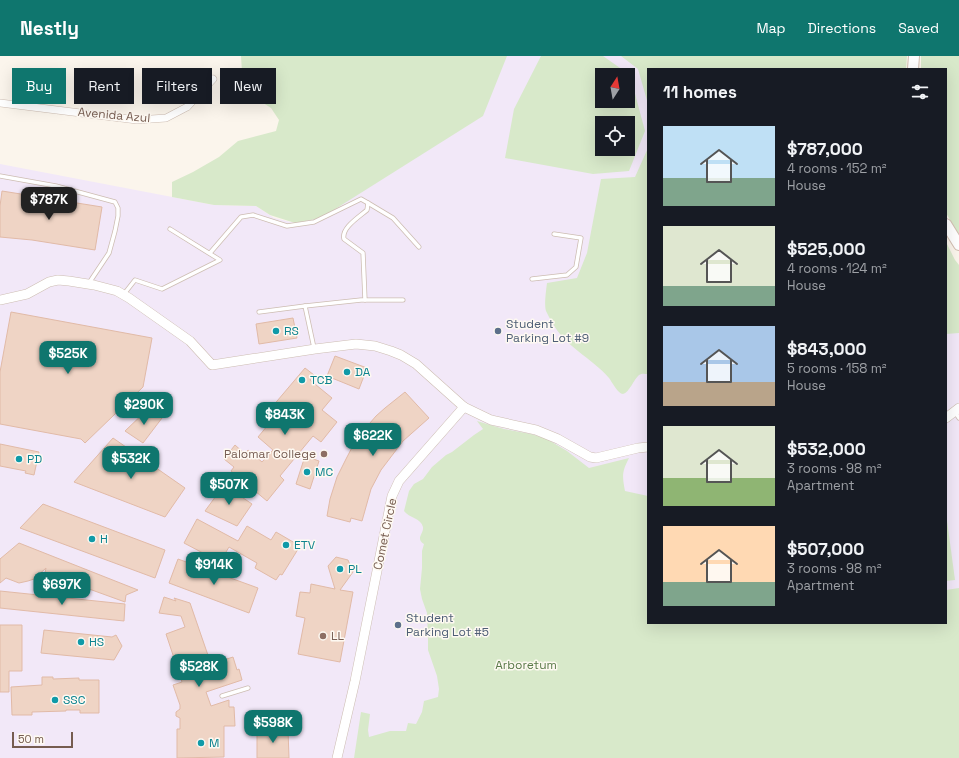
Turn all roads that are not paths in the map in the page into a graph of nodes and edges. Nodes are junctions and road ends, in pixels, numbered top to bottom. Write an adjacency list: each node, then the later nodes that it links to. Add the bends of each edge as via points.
1 (914, 56): 2 (main road)
2 (913, 68)
3 (213, 79): 4 (street, Avenida Azul, via 187,107 166,118 137,120)
4 (0, 103)
5 (0, 176): 14 (lane, via 56,186 115,202 118,208 116,231 109,253)
6 (368, 203): 11 (lane, via 393,218); 12 (lane, via 361,199 314,222 287,226 253,215 241,217); 17 (lane, via 367,210 346,228 343,236 363,253)
7 (947, 226): 10 (main road)
8 (170, 229): 12 (lane)
9 (554, 234): 13 (lane, via 581,238 576,267 567,275)
10 (959, 246)
11 (419, 247)
12 (210, 253): 15 (lane, via 220,260 162,289 135,280)
13 (532, 279)
14 (89, 284): 15 (street); 16 (street, via 58,280 27,294)
15 (123, 295): 21 (street, via 190,341 212,365)
16 (0, 300)
17 (366, 300): 18 (lane); 19 (lane)
18 (403, 300)
19 (304, 306): 20 (lane); 21 (lane)
20 (259, 312)
21 (314, 349): 22 (street, via 356,344 391,351 416,364)
22 (464, 407): 25 (street, via 491,420 536,430 590,457 596,458); 28 (street, Comet Circle, via 399,481 392,496)
23 (957, 412): 24 (street)
24 (947, 417)
25 (647, 447)
26 (248, 688): 27 (lane)
27 (222, 696)
28 (337, 758)

